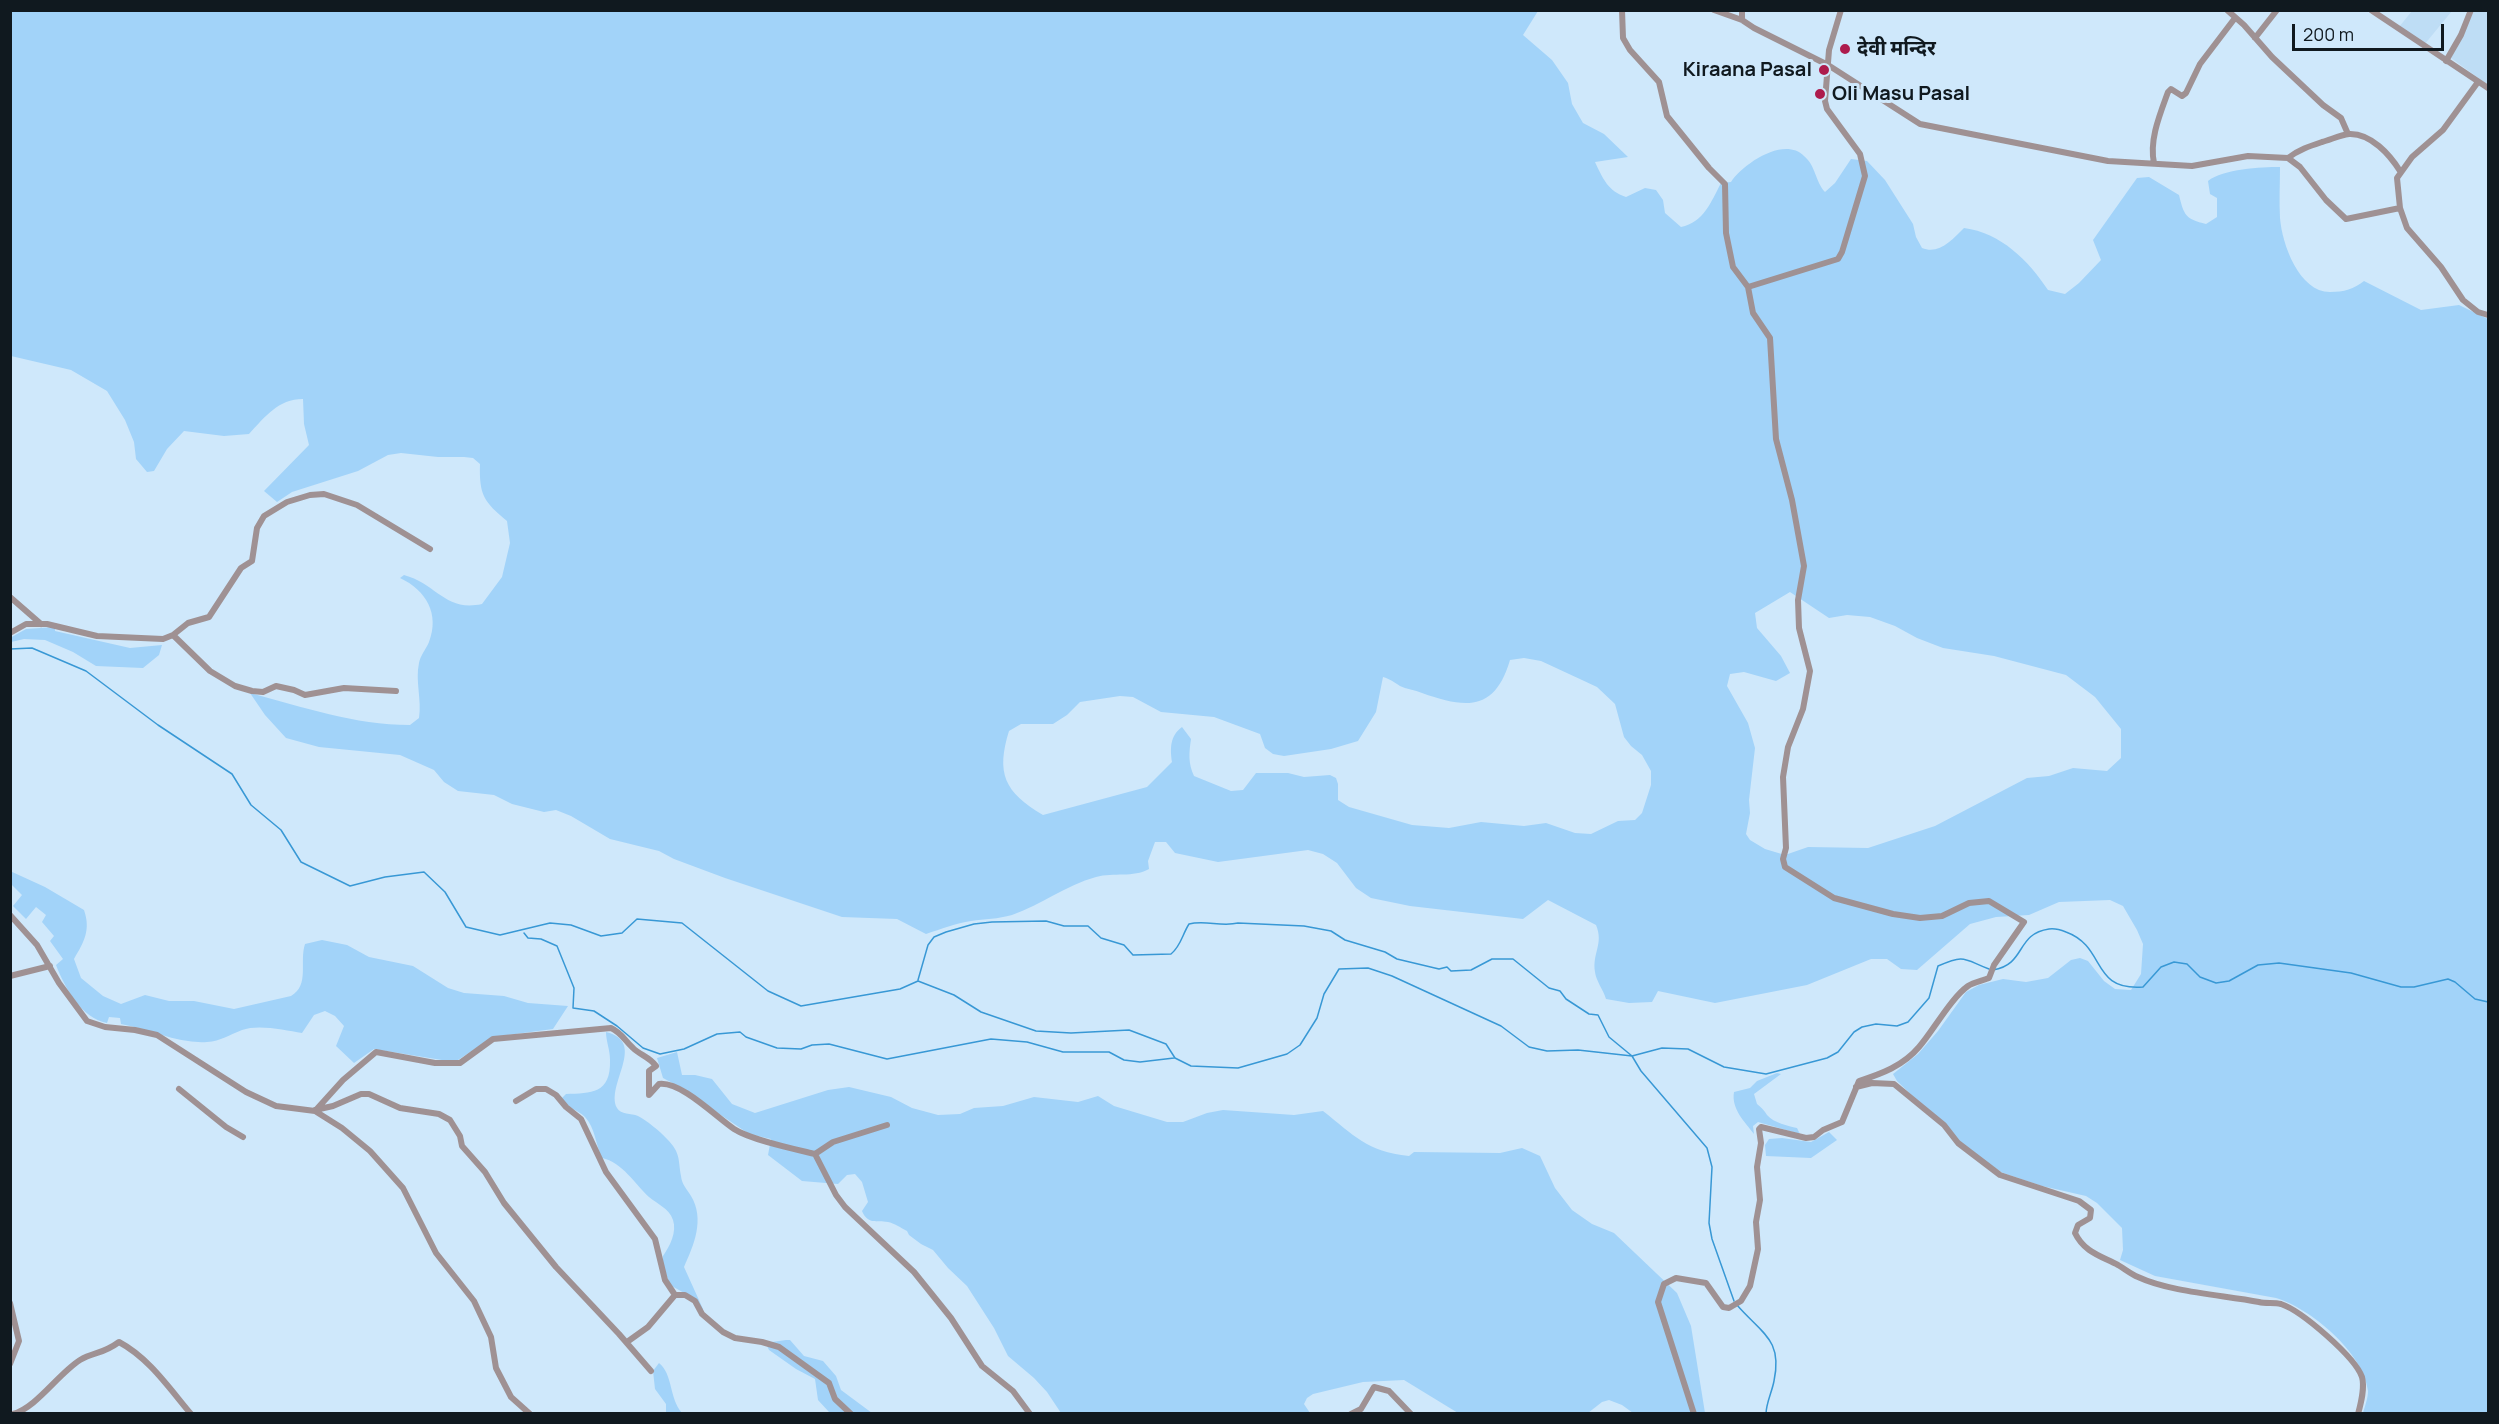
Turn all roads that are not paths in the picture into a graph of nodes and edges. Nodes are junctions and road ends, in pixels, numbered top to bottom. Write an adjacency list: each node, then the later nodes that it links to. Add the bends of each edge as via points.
1 (1622, 10): 21 (street, via 1623,38 1659,82 1666,116 1725,184 1726,233 1733,267)
2 (1714, 10): 10 (street)
3 (1742, 10): 10 (street)
4 (1841, 10): 13 (street)
5 (2227, 10): 9 (street)
6 (2277, 10): 11 (street)
7 (2371, 10): 12 (street)
8 (2471, 10): 12 (street)
9 (2235, 18): 11 (street); 18 (street, via 2200,64 2186,93 2182,96 2171,89 2168,92 2156,132)
10 (1742, 20): 13 (street)
11 (2255, 38): 16 (street, via 2341,118)
12 (2446, 61): 14 (street)
13 (1828, 65): 18 (street, via 1920,124 2091,159); 21 (street, via 1827,109 1860,154 1865,176 1842,252 1838,259)
14 (2478, 82): 15 (street); 19 (street, via 2443,130)
15 (2488, 88)
16 (2348, 134): 17 (street); 19 (street, via 2369,139)
17 (2288, 158): 18 (street, via 2248,156 2192,166); 20 (street, via 2301,167 2346,219)
18 (2154, 163)
19 (2400, 171): 20 (street)
20 (2400, 208): 22 (street, via 2407,228 2463,300)
21 (1748, 286): 32 (street, via 1753,313 1770,338 1776,439 1804,566 1798,600 1799,628 1810,671 1783,777 1785,867 1834,898 1893,914 1942,916 1969,903 1989,900 2024,922 1994,964 1989,978 1969,985 1957,995 1918,1048 1899,1065 1859,1081)
22 (2488, 315)
23 (430, 549): 27 (street, via 357,505 324,495 297,498 264,516 256,528 252,561 241,568 209,617 188,623)
24 (10, 597): 25 (street)
25 (41, 624): 26 (street, via 26,624); 27 (street, via 97,636 163,639)
26 (10, 633)
27 (173, 635): 28 (street, via 210,671 252,691 263,692 276,686 305,695 344,688)
28 (396, 691)
29 (10, 915): 30 (street)
30 (50, 966): 31 (street); 35 (street, via 87,1021 157,1035 246,1092 276,1106)
31 (10, 976)
32 (1856, 1087): 51 (street, via 1842,1122 1814,1137 1761,1127 1759,1130 1758,1249 1750,1286 1742,1301 1723,1307 1707,1283 1676,1278 1665,1284 1658,1302); 52 (street, via 1894,1084 1944,1125 1963,1148 2000,1174 2087,1206 2090,1218 2078,1225 2075,1233 2079,1242 2093,1254 2137,1277 2291,1309 2343,1350 2358,1368 2363,1380)
33 (179, 1089): 37 (street)
34 (516, 1101): 39 (street, via 536,1089 546,1089 581,1119 606,1172 655,1239 665,1280)
35 (315, 1111): 38 (street, via 376,1052 435,1063 460,1063 493,1039 611,1028 656,1066 649,1071 649,1095 659,1084 667,1084 735,1130); 41 (street, via 369,1094 400,1108 439,1114 450,1120 462,1146 555,1267); 46 (street, via 370,1151 403,1188 436,1253 474,1301 491,1337 496,1368 511,1397)
36 (887, 1125): 38 (street, via 833,1142)
37 (243, 1137)
38 (815, 1154): 48 (street, via 845,1207 914,1272 951,1318 982,1366 1013,1391)
39 (675, 1295): 41 (street, via 648,1327); 47 (street, via 695,1301 702,1314 723,1332 779,1347 829,1383 835,1399)
40 (10, 1303): 42 (street, via 19,1341)
41 (627, 1342): 43 (street)
42 (10, 1364)
43 (651, 1371)
44 (14, 1413): 45 (street, via 23,1411 80,1360 106,1352 118,1342 134,1350)
45 (191, 1413)
46 (530, 1413)
47 (851, 1413)
48 (1030, 1413)
49 (1352, 1413): 50 (street, via 1361,1409 1374,1388 1389,1391)
50 (1411, 1413)
51 (1694, 1413)
52 (2358, 1413)

